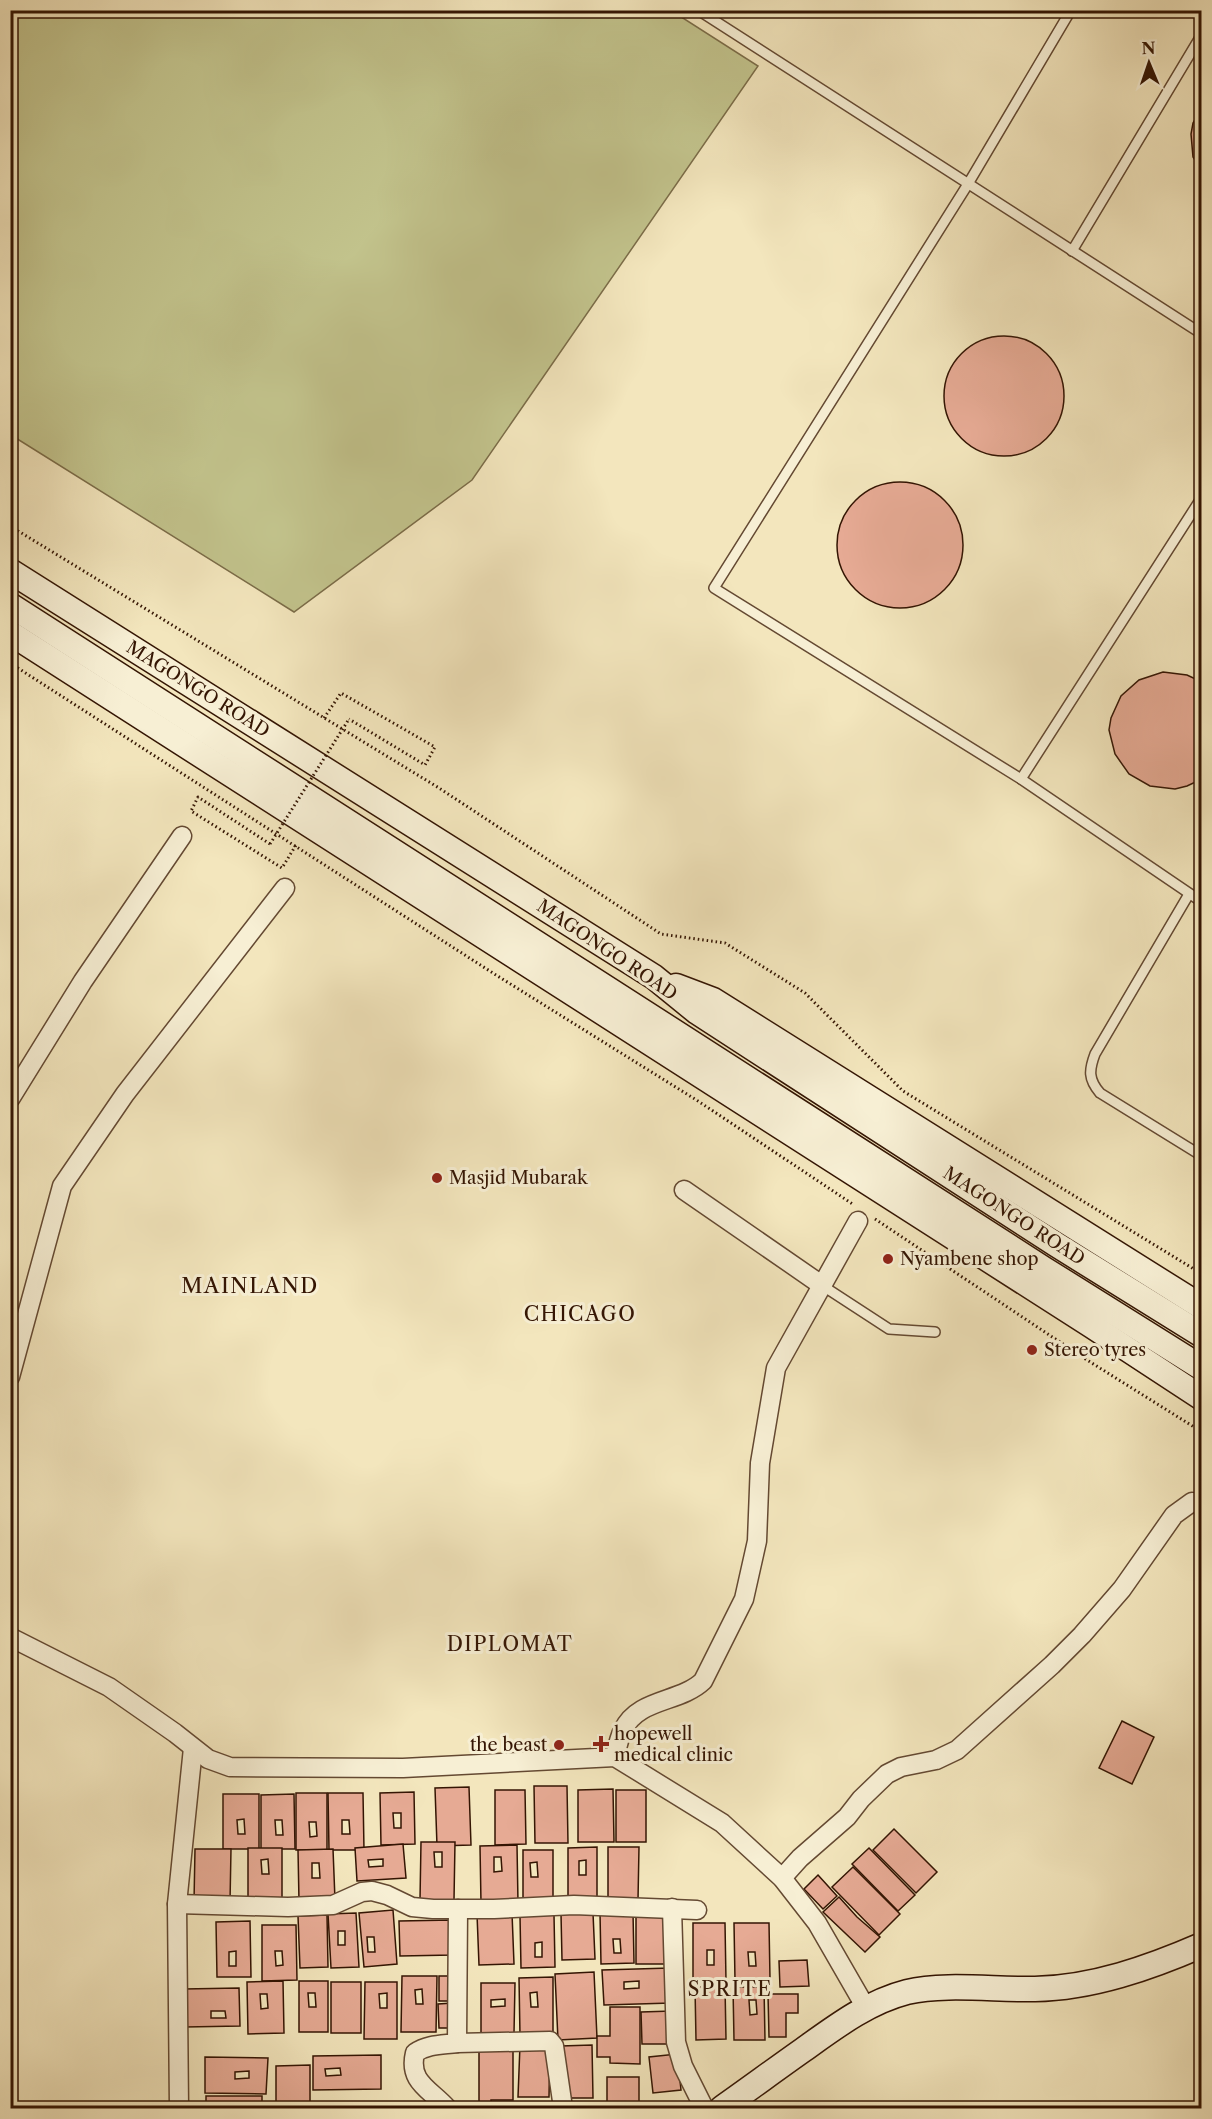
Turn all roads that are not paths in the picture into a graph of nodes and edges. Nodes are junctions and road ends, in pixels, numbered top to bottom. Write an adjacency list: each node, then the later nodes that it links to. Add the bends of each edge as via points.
1 (698, 10): 4 (lane)
2 (1071, 10): 4 (lane)
3 (1202, 34): 5 (lane)
4 (968, 184): 5 (lane); 11 (lane, via 714,588)
5 (1072, 251): 6 (lane)
6 (1202, 334)
7 (1202, 497): 11 (lane)
8 (10, 570): 16 (main road, MAGONGO ROAD)
9 (10, 605): 25 (main road, MAGONGO ROAD)
10 (10, 633): 27 (main road)
11 (1021, 779): 14 (lane)
12 (182, 836): 17 (street, via 82,981)
13 (285, 888): 26 (street, via 125,1094 62,1186)
14 (1189, 894): 15 (lane); 18 (lane, via 1095,1054 1090,1076 1100,1093)
15 (1202, 902)
16 (654, 977): 22 (main road, via 713,1000); 24 (main road, MAGONGO ROAD, via 697,1012)
17 (10, 1099)
18 (1202, 1156)
19 (684, 1190): 21 (street)
20 (861, 1214): 21 (street)
21 (823, 1286): 23 (lane, via 889,1329); 31 (street, via 776,1368 760,1463 757,1541 744,1599 703,1681 692,1690 634,1714 621,1732)
22 (1202, 1307)
23 (935, 1332)
24 (1202, 1335)
25 (1202, 1368)
26 (10, 1377)
27 (1202, 1398)
28 (1192, 1502): 32 (street, via 1173,1515 1122,1589 1052,1665 957,1750 886,1774)
29 (10, 1637): 30 (street, via 109,1687)
30 (194, 1748): 31 (street, via 208,1759 230,1767 403,1767); 33 (street)
31 (615, 1757): 32 (street, via 722,1823)
32 (782, 1878): 38 (street, via 817,1923)
33 (177, 1904): 35 (street, via 333,1905 372,1891 412,1907); 40 (street)
34 (672, 1908): 35 (street, via 574,1905); 36 (street); 43 (street, via 676,2042)
35 (458, 1909): 39 (street)
36 (697, 1910)
37 (1202, 1945): 38 (main road, via 1178,1956 1079,1985 925,1989)
38 (866, 2008): 44 (main road)
39 (457, 2043): 41 (street, via 421,2049 415,2053 412,2070); 42 (street, via 550,2041)
40 (179, 2109)
41 (447, 2109)
42 (563, 2109)
43 (704, 2109)
44 (722, 2109)

